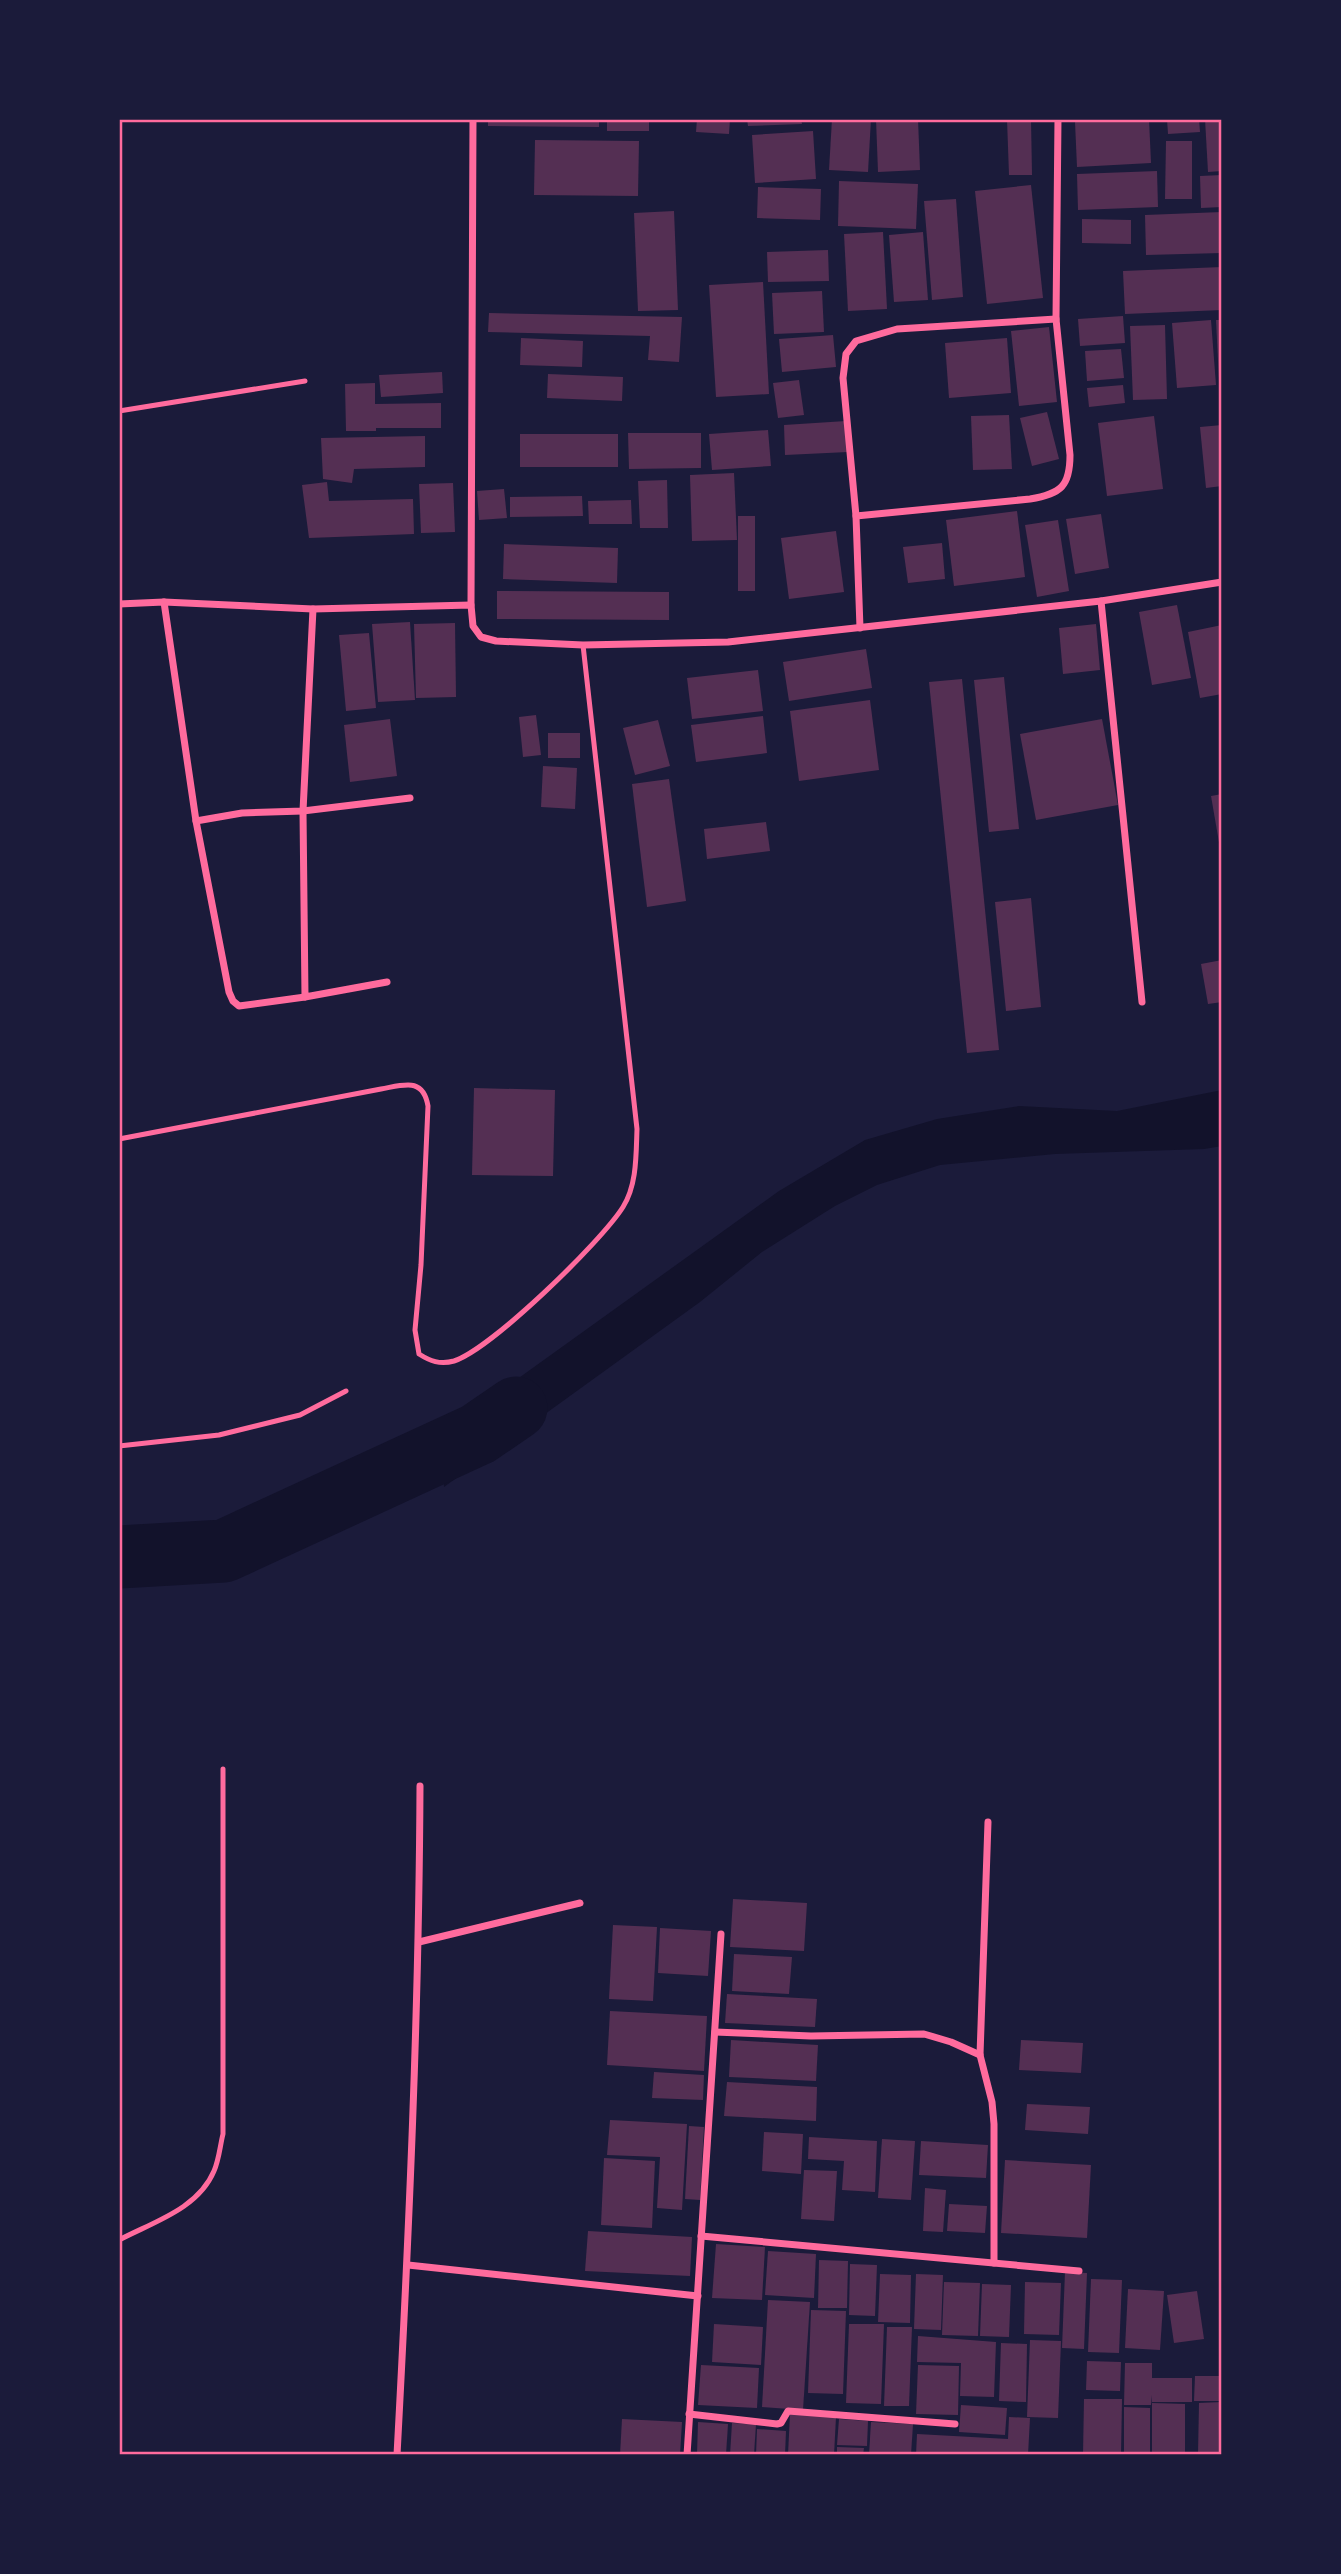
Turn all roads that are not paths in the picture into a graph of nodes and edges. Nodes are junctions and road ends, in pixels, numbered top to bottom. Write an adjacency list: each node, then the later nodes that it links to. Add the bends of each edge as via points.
1 (473, 119): 11 (street)
2 (1058, 119): 3 (street)
3 (1056, 319): 6 (street, via 1070,454 1070,470 1056,492 1030,499); 6 (street, via 897,329 856,341 846,354 843,377)
4 (305, 380): 5 (lane)
5 (119, 411)
6 (856, 516): 13 (street)
7 (1222, 582): 8 (street)
8 (1101, 601): 13 (street); 20 (street)
9 (164, 602): 10 (street); 12 (street); 17 (street)
10 (119, 604)
11 (471, 605): 12 (street); 14 (street, via 473,626 481,637)
12 (313, 609): 16 (street)
13 (860, 628): 14 (street, via 727,642)
14 (583, 645): 21 (lane, via 638,1129 636,1161 624,1206 581,1257 469,1354 452,1362 432,1362 419,1354 415,1330 428,1106 426,1094 417,1086)
15 (410, 798): 16 (street)
16 (303, 811): 17 (street, via 242,813); 19 (street)
17 (196, 821): 19 (street, via 233,1001 239,1006)
18 (387, 982): 19 (street)
19 (305, 997)
20 (1142, 1002)
21 (119, 1139)
22 (346, 1391): 23 (lane, via 300,1415 219,1435)
23 (119, 1446)
24 (223, 1769): 33 (lane, via 220,2147 214,2172 194,2198 167,2218)
25 (420, 1786): 29 (street)
26 (988, 1822): 31 (street)
27 (580, 1903): 29 (street)
28 (721, 1934): 30 (street)
29 (419, 1942): 35 (street)
30 (715, 2032): 31 (street, via 924,2034); 32 (street)
31 (980, 2054): 34 (street, via 992,2102)
32 (701, 2236): 34 (street); 37 (street)
33 (119, 2239)
34 (994, 2263): 36 (street)
35 (408, 2265): 37 (street); 40 (street)
36 (1079, 2271)
37 (698, 2296): 38 (street)
38 (689, 2414): 39 (street, via 778,2424 788,2411); 41 (street)
39 (955, 2424)
40 (397, 2455)
41 (687, 2455)

